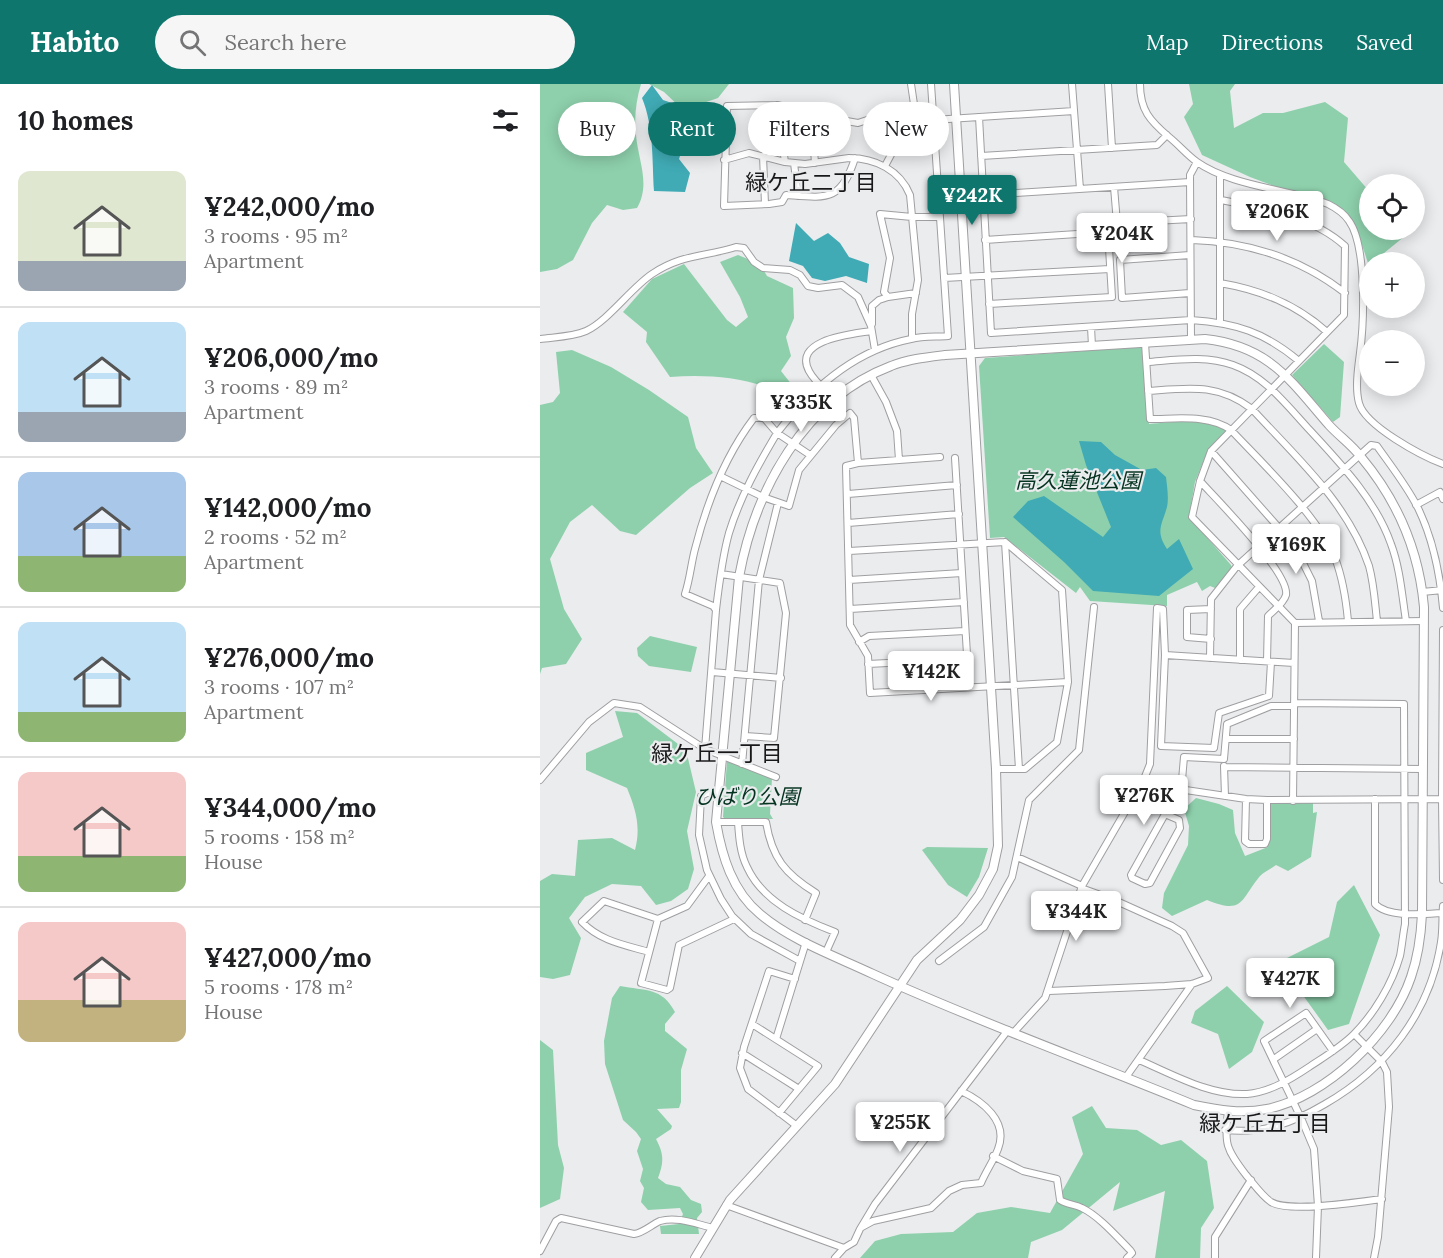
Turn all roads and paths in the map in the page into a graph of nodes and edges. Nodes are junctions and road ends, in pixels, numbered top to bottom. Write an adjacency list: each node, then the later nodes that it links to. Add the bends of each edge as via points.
1 (911, 84): 7 (street)
2 (931, 84): 8 (street)
3 (954, 84): 13 (street)
4 (1072, 84): 10 (street)
5 (1108, 84): 15 (street)
6 (1140, 84): 14 (street, via 1145,112)
7 (914, 102)
8 (932, 102)
9 (748, 106): 25 (street, via 727,106)
10 (1074, 111): 11 (street); 16 (street)
11 (979, 117): 13 (street); 23 (street)
12 (949, 119): 13 (street)
13 (956, 119): 48 (street)
14 (1167, 135): 15 (street, via 1157,145); 27 (street)
15 (1112, 148): 16 (street)
16 (1077, 151): 23 (street); 34 (street)
17 (748, 153): 25 (street)
18 (763, 156): 26 (street); 38 (street)
19 (783, 156): 26 (street)
20 (814, 156): 29 (street)
21 (890, 156): 30 (street)
22 (936, 156): 40 (street)
23 (981, 156): 36 (street)
24 (855, 158): 29 (street); 30 (street); 35 (street, via 849,175 835,193 816,198)
25 (724, 160): 38 (street, via 724,206)
26 (784, 162): 28 (street)
27 (1197, 162): 31 (street); 32 (street)
28 (794, 163): 29 (street); 35 (street)
29 (815, 163)
30 (885, 166): 39 (street, via 907,188)
31 (1220, 175): 37 (street); 87 (street, via 1317,200 1336,208 1349,221 1361,260 1359,404 1377,426)
32 (1190, 182): 33 (street); 41 (street)
33 (1114, 187): 34 (street); 41 (street, via 1117,223)
34 (1080, 189): 36 (street)
35 (798, 195): 38 (street, via 786,195 782,202)
36 (983, 195): 42 (street)
37 (1221, 200): 44 (street); 53 (street, via 1278,212 1336,237 1346,246)
38 (765, 204)
39 (912, 217): 40 (street); 51 (street, via 918,265); 54 (street, via 880,214 890,258 884,292)
40 (940, 217): 49 (street)
41 (1191, 219): 43 (street)
42 (985, 240): 46 (street, via 1108,232); 47 (street)
43 (1192, 240): 44 (street); 45 (street)
44 (1221, 241): 50 (street); 53 (street, via 1290,260)
45 (1190, 255): 52 (street); 52 (street, via 1120,260 1122,298)
46 (1110, 268): 47 (street); 55 (street, via 1112,297)
47 (988, 276): 48 (street); 55 (street)
48 (966, 277): 49 (street); 67 (street)
49 (944, 278): 61 (street, via 948,336)
50 (1220, 283): 57 (street); 60 (street, via 1256,290 1280,300)
51 (916, 292): 54 (street); 61 (street)
52 (1190, 293): 56 (street)
53 (1345, 293): 60 (street, via 1344,315)
54 (888, 297): 59 (street, via 872,306)
55 (989, 304): 58 (street, via 991,333)
56 (1191, 320): 57 (street); 58 (street); 63 (street)
57 (1220, 322): 68 (street, via 1257,333)
58 (1091, 327): 65 (street)
59 (871, 329): 62 (street, via 858,297 842,285 808,286 800,275 790,270 763,268 744,248 736,247 688,256 651,274 587,331); 66 (street); 72 (street, via 828,339 811,349 807,366)
60 (1327, 332): 68 (street)
61 (912, 338): 66 (street)
62 (540, 339)
63 (1191, 340): 64 (street); 71 (street, via 1241,346)
64 (1145, 342): 65 (street); 69 (street)
65 (1092, 346): 67 (street)
66 (875, 350): 72 (street)
67 (971, 354): 70 (street, via 918,359); 103 (street)
68 (1299, 361): 71 (street)
69 (1147, 362): 73 (street, via 1218,361 1245,370); 74 (street)
70 (871, 375): 75 (street); 85 (street, via 897,431)
71 (1285, 375): 73 (street); 82 (street)
72 (821, 385): 75 (street); 78 (street)
73 (1271, 388): 76 (street); 88 (street)
74 (1148, 391): 76 (street, via 1209,389 1230,395); 77 (street, via 1150,419 1215,421)
75 (834, 399): 79 (street)
76 (1252, 409): 77 (street); 93 (street)
77 (1232, 430): 80 (street); 99 (street)
78 (777, 433): 79 (street); 89 (street, via 764,418 754,418); 92 (street)
79 (795, 443): 81 (street); 95 (street)
80 (1211, 451): 90 (street); 102 (street)
81 (810, 455): 86 (street, via 850,413 854,418); 97 (street, via 799,470 789,506)
82 (1360, 455): 88 (street); 98 (street, via 1371,445 1377,446); 116 (street, via 1404,524)
83 (940, 457): 85 (street)
84 (955, 458): 91 (street)
85 (899, 460): 86 (street)
86 (858, 463): 94 (street, via 846,466)
87 (1443, 464)
88 (1345, 469): 93 (street); 127 (street, via 1377,513 1392,545)
89 (720, 476): 92 (street); 123 (street, via 695,549 685,594)
90 (1200, 481): 106 (street); 108 (street, via 1192,517)
91 (957, 485): 94 (street); 100 (street)
92 (746, 488): 95 (street); 110 (street, via 729,533)
93 (1324, 488): 99 (street); 126 (street, via 1345,515 1362,550 1369,568)
94 (848, 494): 101 (street)
95 (763, 497): 97 (street); 111 (street)
96 (1443, 500): 98 (street, via 1440,492)
97 (778, 503): 112 (street)
98 (1416, 505): 115 (street)
99 (1302, 508): 102 (street); 125 (street, via 1334,557 1345,593)
100 (959, 514): 101 (street); 105 (street)
101 (848, 523): 107 (street)
102 (1280, 527): 106 (street); 124 (street, via 1312,581)
103 (983, 543): 104 (street); 105 (street); 146 (street)
104 (1005, 543): 145 (street, via 1062,590); 147 (street)
105 (961, 545): 107 (street); 109 (street)
106 (1258, 547): 108 (street); 118 (street, via 1277,570 1286,591)
107 (849, 551): 113 (street)
108 (1237, 566): 114 (street); 122 (street, via 1211,599)
109 (962, 573): 113 (street); 117 (street)
110 (721, 574): 111 (street); 123 (street)
111 (739, 577): 112 (street); 142 (street)
112 (759, 580): 143 (street); 144 (street, via 780,583 786,613)
113 (849, 580): 121 (street)
114 (1259, 587): 118 (street); 137 (street, via 1240,609)
115 (1442, 590): 116 (street); 120 (street)
116 (1422, 592): 128 (street)
117 (964, 602): 121 (street); 131 (street)
118 (1278, 606): 129 (street); 138 (street, via 1268,616)
119 (1094, 607): 178 (street, via 1079,750 1029,800)
120 (1443, 608)
121 (850, 609): 133 (street, via 850,625)
122 (1211, 609): 132 (street); 132 (street, via 1187,610 1186,630 1187,637)
123 (716, 610): 141 (street)
124 (1319, 621): 125 (street); 129 (street)
125 (1348, 621): 126 (street)
126 (1377, 621): 127 (street)
127 (1406, 621): 128 (street)
128 (1424, 621): 162 (street)
129 (1295, 623): 139 (street)
130 (1443, 630): 172 (street)
131 (965, 631): 133 (street, via 869,636); 136 (street)
132 (1210, 639): 135 (street)
133 (860, 642): 140 (street)
134 (1165, 656): 135 (street); 138 (street, via 1161,746 1214,748 1219,713 1269,696); 181 (street, via 1163,609 1157,608 1150,764)
135 (1210, 658): 137 (street)
136 (967, 659): 140 (street); 148 (street)
137 (1240, 660): 138 (street)
138 (1269, 662): 139 (street)
139 (1294, 663): 149 (street)
140 (868, 664): 148 (street, via 870,693)
141 (712, 672): 142 (street); 153 (street)
142 (731, 674): 143 (street); 154 (street)
143 (750, 675): 144 (street); 150 (street)
144 (781, 678): 150 (street, via 774,738)
145 (1068, 682): 147 (street); 160 (street, via 1056,742 1025,769)
146 (992, 686): 147 (street); 148 (street); 159 (street)
147 (1014, 686): 160 (street)
148 (969, 687)
149 (1294, 704): 151 (street, via 1271,706 1227,724); 152 (street); 161 (street, via 1404,704)
150 (745, 736): 156 (street)
151 (1226, 739): 152 (street); 155 (street)
152 (1294, 739): 158 (street)
153 (705, 748): 154 (street); 164 (street, via 640,707 614,703 589,722)
154 (724, 755): 156 (street); 166 (street)
155 (1224, 759): 157 (street); 165 (street, via 1184,757)
156 (742, 764): 163 (street)
157 (1224, 767): 158 (street); 167 (street)
158 (1293, 768): 161 (street); 174 (street)
159 (996, 769): 160 (street); 196 (street, via 999,837 990,875 969,909 917,960)
160 (1019, 769)
161 (1404, 769): 162 (street); 170 (street)
162 (1423, 770): 171 (street)
163 (776, 777)
164 (540, 780)
165 (1179, 789): 167 (street); 175 (street)
166 (719, 793): 176 (street); 179 (street, via 701,796 699,811 699,835)
167 (1224, 796): 168 (street)
168 (1246, 799): 173 (street); 173 (street, via 1245,841 1249,844 1265,844 1267,840)
169 (1375, 799): 170 (street); 174 (street); 184 (street, via 1375,904)
170 (1404, 799): 171 (street); 184 (street)
171 (1422, 799): 172 (street); 185 (street)
172 (1442, 799): 180 (street)
173 (1267, 800): 174 (street)
174 (1293, 801)
175 (1165, 814): 175 (street, via 1131,875 1145,884 1150,883 1180,828 1179,820)
176 (716, 822): 177 (street); 189 (street, via 728,869 747,901 782,930)
177 (738, 822): 188 (street, via 740,848 747,868 770,896); 188 (street, via 766,822 770,845 779,861 801,884 816,893)
178 (1017, 857): 181 (street); 193 (street, via 1012,878 984,927)
179 (709, 876): 186 (street, via 687,906); 187 (street)
180 (1443, 880)
181 (1081, 887): 195 (street, via 1183,933 1208,978); 197 (street)
182 (1443, 906): 183 (street)
183 (1443, 913): 185 (street); 208 (street, via 1439,950 1424,1000)
184 (1405, 914): 185 (street); 201 (street, via 1400,955 1392,979)
185 (1422, 914): 203 (street, via 1411,978 1393,1014)
186 (658, 919): 190 (street); 190 (street, via 604,901 582,922 592,933)
187 (734, 919): 190 (street, via 680,945 667,990 641,983); 192 (street, via 751,934)
188 (805, 920): 191 (street, via 835,932)
189 (806, 942): 191 (street); 192 (street)
190 (649, 952)
191 (826, 952): 196 (street)
192 (800, 961): 194 (street)
193 (939, 961)
194 (795, 979): 198 (street, via 770,971); 202 (street)
195 (1192, 984): 197 (street); 207 (street)
196 (899, 986): 200 (street); 217 (street, via 835,1084)
197 (1049, 991): 200 (street, via 1033,1013)
198 (752, 1024): 202 (street); 205 (street)
199 (1317, 1029): 204 (street); 206 (street); 206 (street, via 1306,1013 1264,1041)
200 (1011, 1031): 209 (street); 212 (street)
201 (1354, 1034): 203 (street); 204 (street)
202 (776, 1039): 211 (street, via 818,1066)
203 (1367, 1047): 208 (street); 213 (street)
204 (1333, 1051): 210 (street)
205 (742, 1053): 211 (street); 215 (street, via 740,1068 748,1089)
206 (1274, 1059): 210 (street)
207 (1139, 1060): 209 (street); 210 (street, via 1221,1092 1248,1094)
208 (1382, 1062): 216 (street, via 1348,1091); 221 (street, via 1387,1072 1389,1107)
209 (1126, 1077): 214 (street, via 1194,1105)
210 (1284, 1083): 213 (street)
211 (800, 1089): 215 (street)
212 (961, 1091): 219 (street, via 977,1099 997,1119 1001,1136); 225 (street)
213 (1293, 1101): 214 (street); 216 (street)
214 (1228, 1112): 218 (street)
215 (779, 1113): 217 (street)
216 (1301, 1118): 218 (street, via 1267,1130); 223 (street, via 1314,1149)
217 (797, 1126): 222 (street)
218 (1225, 1131): 220 (street, via 1227,1148)
219 (993, 1156): 225 (street, via 981,1183 949,1191 932,1208 873,1221); 230 (street, via 1023,1171 1057,1179 1060,1200 1093,1215 1130,1250)
220 (1251, 1180): 223 (street, via 1271,1202 1283,1207); 231 (street, via 1215,1237)
221 (1382, 1199): 223 (street); 233 (street)
222 (726, 1205): 224 (street); 226 (street)
223 (1318, 1206): 232 (street)
224 (713, 1228): 227 (street, via 670,1219 634,1234 561,1218); 228 (street)
225 (860, 1229): 226 (street, via 854,1242)
226 (844, 1248): 229 (street)
227 (540, 1251)
228 (695, 1258)
229 (835, 1258)
230 (1127, 1258)
231 (1215, 1258)
232 (1316, 1258)
233 (1374, 1258)

